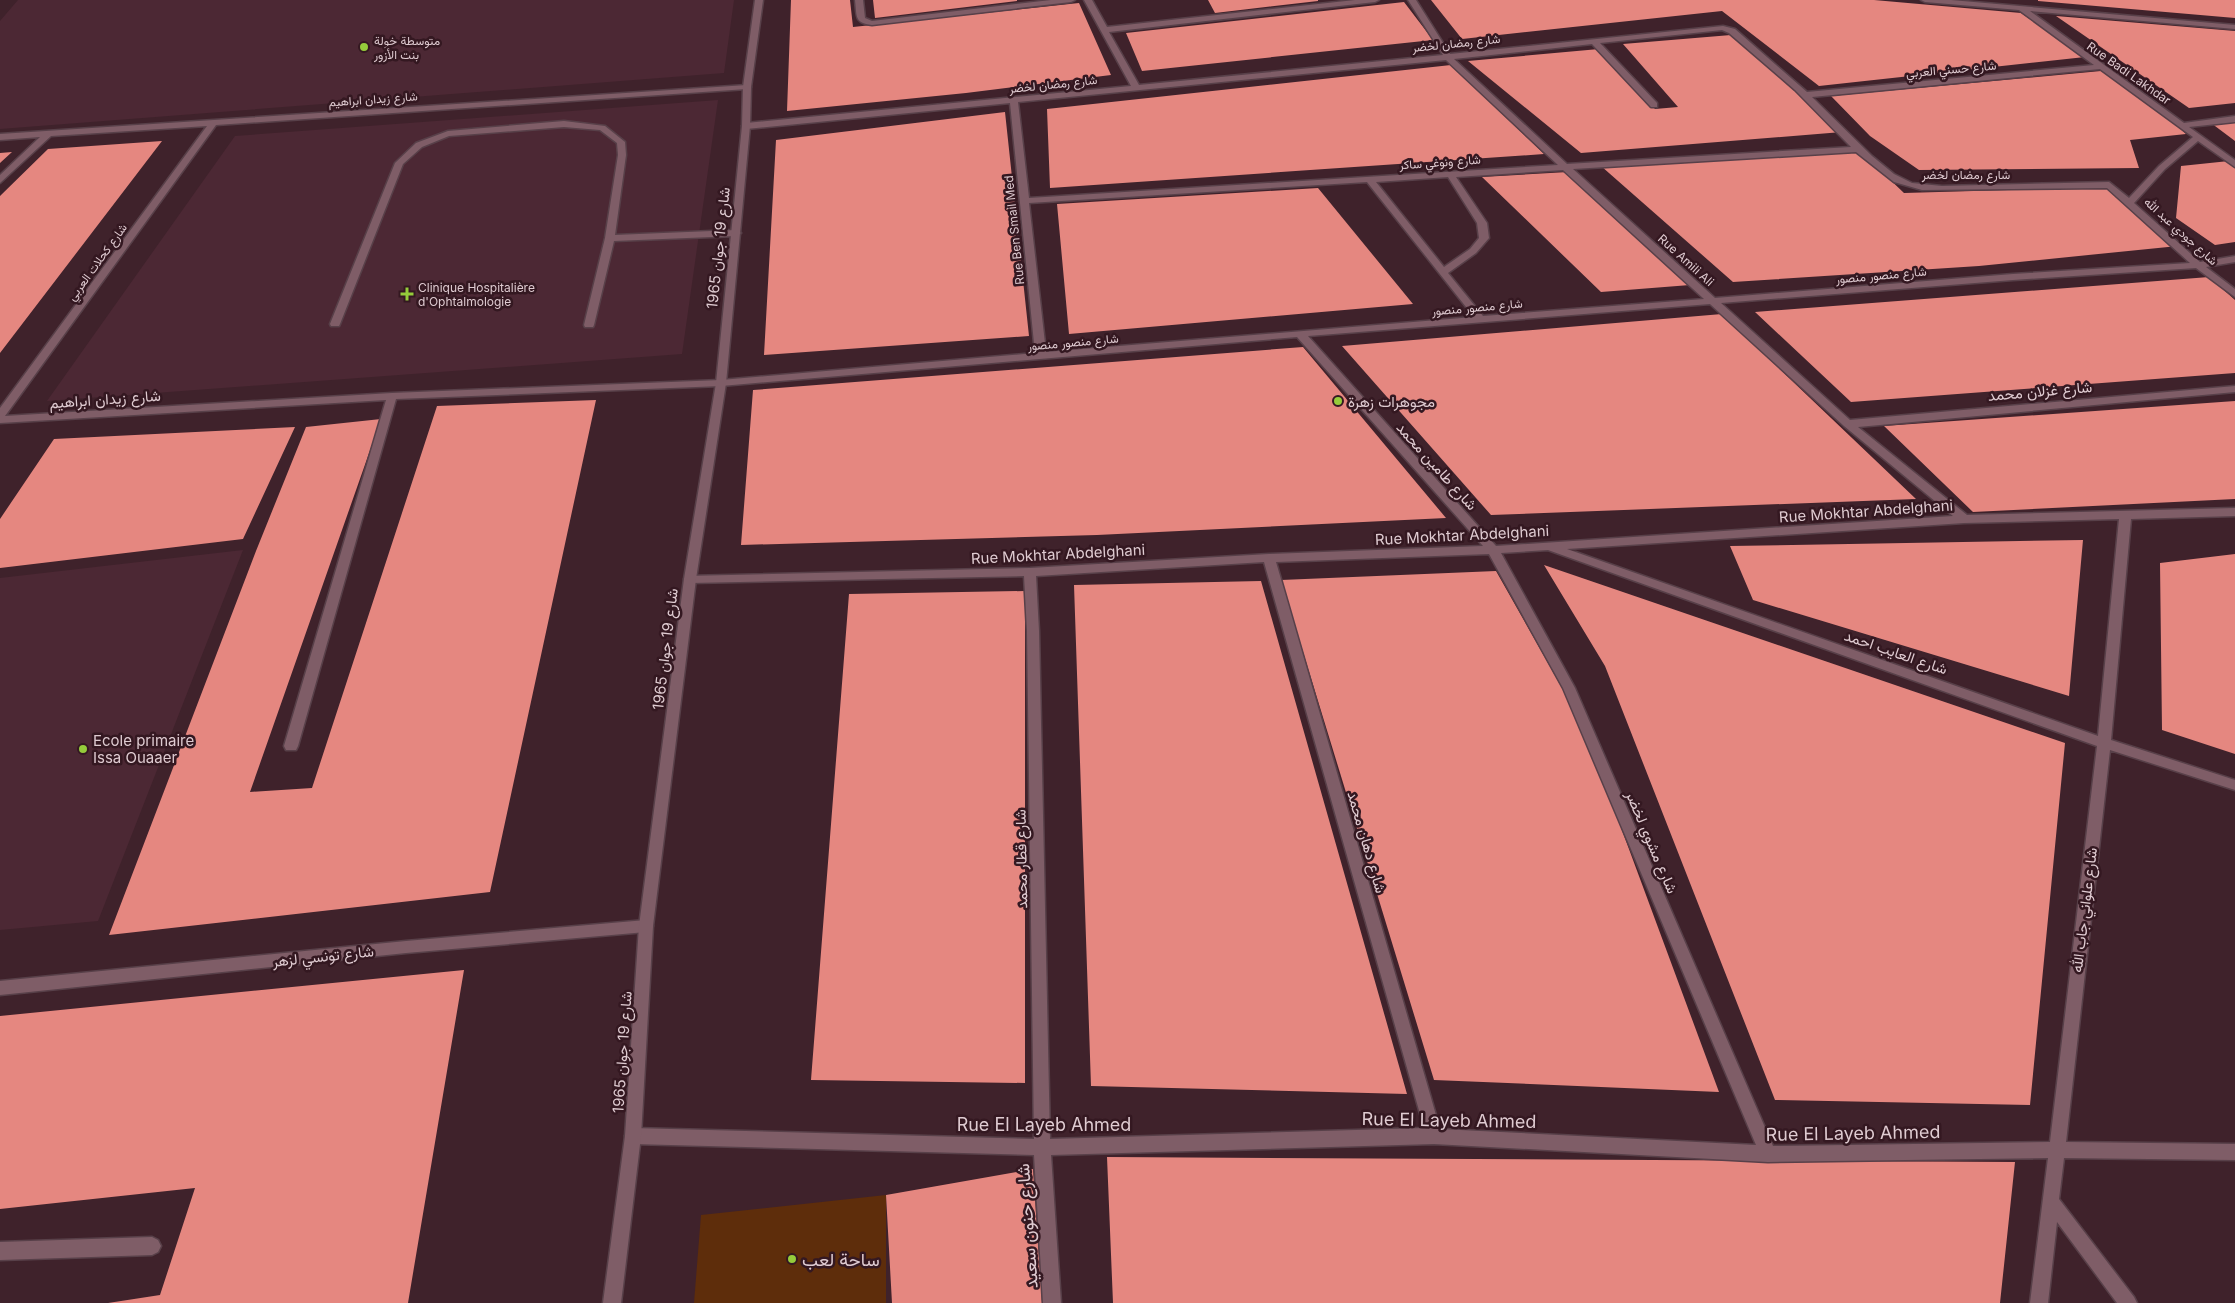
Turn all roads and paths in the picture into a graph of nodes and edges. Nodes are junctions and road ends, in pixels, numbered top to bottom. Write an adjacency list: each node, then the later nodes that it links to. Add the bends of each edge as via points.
1 (759, 0): 15 (street, شارع 19 جوان 1965)
2 (859, 0): 3 (street, via 861,19 872,23)
3 (1071, 0)
4 (1088, 0): 11 (street)
5 (1376, 0): 11 (street)
6 (1412, 0): 13 (street, Rue Amili Ali)
7 (1925, 0): 9 (street)
8 (2010, 0): 9 (street, Rue Badi Lakhdar)
9 (2021, 9): 10 (street); 14 (street, Rue Badi Lakhdar)
10 (2235, 27)
11 (1105, 30): 16 (street)
12 (1593, 41): 13 (street, شارع رمضان لخضر); 17 (street, شارع رمضان لخضر, via 1728,29); 19 (street)
13 (1448, 57): 16 (street, شارع رمضان لخضر); 29 (street, Rue Amili Ali)
14 (2100, 68): 17 (street, شارع حسني العربي); 22 (street, Rue Badi Lakhdar)
15 (747, 87): 21 (street, شارع زيدان ابراهيم); 23 (street, شارع 19 جوان 1965)
16 (1136, 87): 18 (street, شارع رمضان لخضر)
17 (1805, 95): 27 (street, شارع رمضان لخضر)
18 (1014, 101): 23 (street, شارع رمضان لخضر); 34 (street, Rue Ben Smail Med)
19 (1654, 105)
20 (2235, 119): 22 (street)
21 (214, 122): 24 (street, شارع زيدان ابراهيم); 51 (street, شارع كحلات العربي)
22 (2184, 125): 26 (street, Rue Badi Lakhdar)
23 (746, 126): 36 (street, شارع 19 جوان 1965)
24 (48, 134): 25 (street, شارع زيدان ابراهيم); 32 (street)
25 (0, 137)
26 (2198, 137): 28 (street, Rue Badi Lakhdar); 35 (street, via 2161,166)
27 (1859, 149): 29 (street, شارع ونوغي ساكر); 33 (street, شارع رمضان لخضر, via 1891,177 1923,189)
28 (2235, 164)
29 (1564, 167): 30 (street, شارع ونوغي ساكر); 42 (street, Rue Amili Ali)
30 (1450, 174): 31 (street, شارع ونوغي ساكر); 40 (street, via 1482,223 1484,238 1473,251)
31 (1369, 179): 34 (street, شارع ونوغي ساكر); 40 (street)
32 (0, 180)
33 (2111, 186): 35 (street, شارع جودي عبد الله)
34 (1023, 201): 47 (street, Rue Ben Smail Med)
35 (2130, 202): 39 (street, شارع جودي عبد الله)
36 (736, 233): 37 (street); 48 (street, شارع 19 جوان 1965)
37 (610, 238): 44 (street, via 622,155 621,142 602,128 564,124 448,134 419,145 399,163); 45 (street)
38 (2235, 259): 39 (street, شارع منصور منصور)
39 (2198, 265): 41 (street, شارع جودي عبد الله); 42 (street, شارع منصور منصور)
40 (1443, 272): 43 (street)
41 (2235, 294)
42 (1714, 301): 43 (street, شارع منصور منصور); 53 (street, Rue Amili Ali)
43 (1481, 320): 46 (street, شارع منصور منصور)
44 (335, 324)
45 (589, 325)
46 (1300, 334): 47 (street, شارع منصور منصور); 58 (street, شارع طامين محمد)
47 (1041, 357): 48 (street, شارع منصور منصور)
48 (721, 383): 50 (street, شارع زيدان ابراهيم); 61 (street, شارع 19 جوان 1965)
49 (2235, 389): 53 (street, شارع غزلان محمد)
50 (392, 396): 52 (street, شارع زيدان ابراهيم); 63 (street)
51 (0, 416)
52 (0, 420)
53 (1848, 424): 56 (street, Rue Amili Ali)
54 (2235, 512): 55 (street, Rue Mokhtar Abdelghani)
55 (2125, 516): 56 (street, Rue Mokhtar Abdelghani); 62 (street, شارع علواني جاب الله)
56 (1964, 519): 57 (street, Rue Mokhtar Abdelghani)
57 (1547, 546): 58 (street, Rue Mokhtar Abdelghani); 62 (street, شارع العايب احمد)
58 (1493, 550): 59 (street, Rue Mokhtar Abdelghani); 72 (street, شارع مشوي لخضر, via 1569,688)
59 (1269, 558): 60 (street, Rue Mokhtar Abdelghani); 68 (street, شارع دهان محمد)
60 (1030, 572): 61 (street, Rue Mokhtar Abdelghani); 69 (street, شارع قطار محمد, via 1034,631)
61 (690, 579): 65 (street, شارع 19 جوان 1965)
62 (2104, 743): 64 (street, شارع العايب احمد); 70 (street, شارع علواني جاب الله)
63 (292, 746)
64 (2235, 785)
65 (646, 926): 66 (street, شارع تونسي لزهر); 67 (street, شارع 19 جوان 1965)
66 (0, 988)
67 (632, 1136): 69 (street, Rue El Layeb Ahmed); 76 (street, شارع 19 جوان 1965)
68 (1434, 1136): 69 (street, Rue El Layeb Ahmed); 72 (street, Rue El Layeb Ahmed)
69 (1042, 1147): 77 (street, شارع حنون سعيد)
70 (2056, 1150): 71 (street, Rue El Layeb Ahmed); 72 (street, Rue El Layeb Ahmed); 73 (street, شارع علواني جاب الله)
71 (2235, 1152)
72 (1768, 1154)
73 (2050, 1201): 78 (street, شارع علواني جاب الله); 79 (street)
74 (152, 1246): 75 (street)
75 (0, 1251)
76 (612, 1303)
77 (1052, 1303)
78 (2039, 1303)
79 (2128, 1303)

